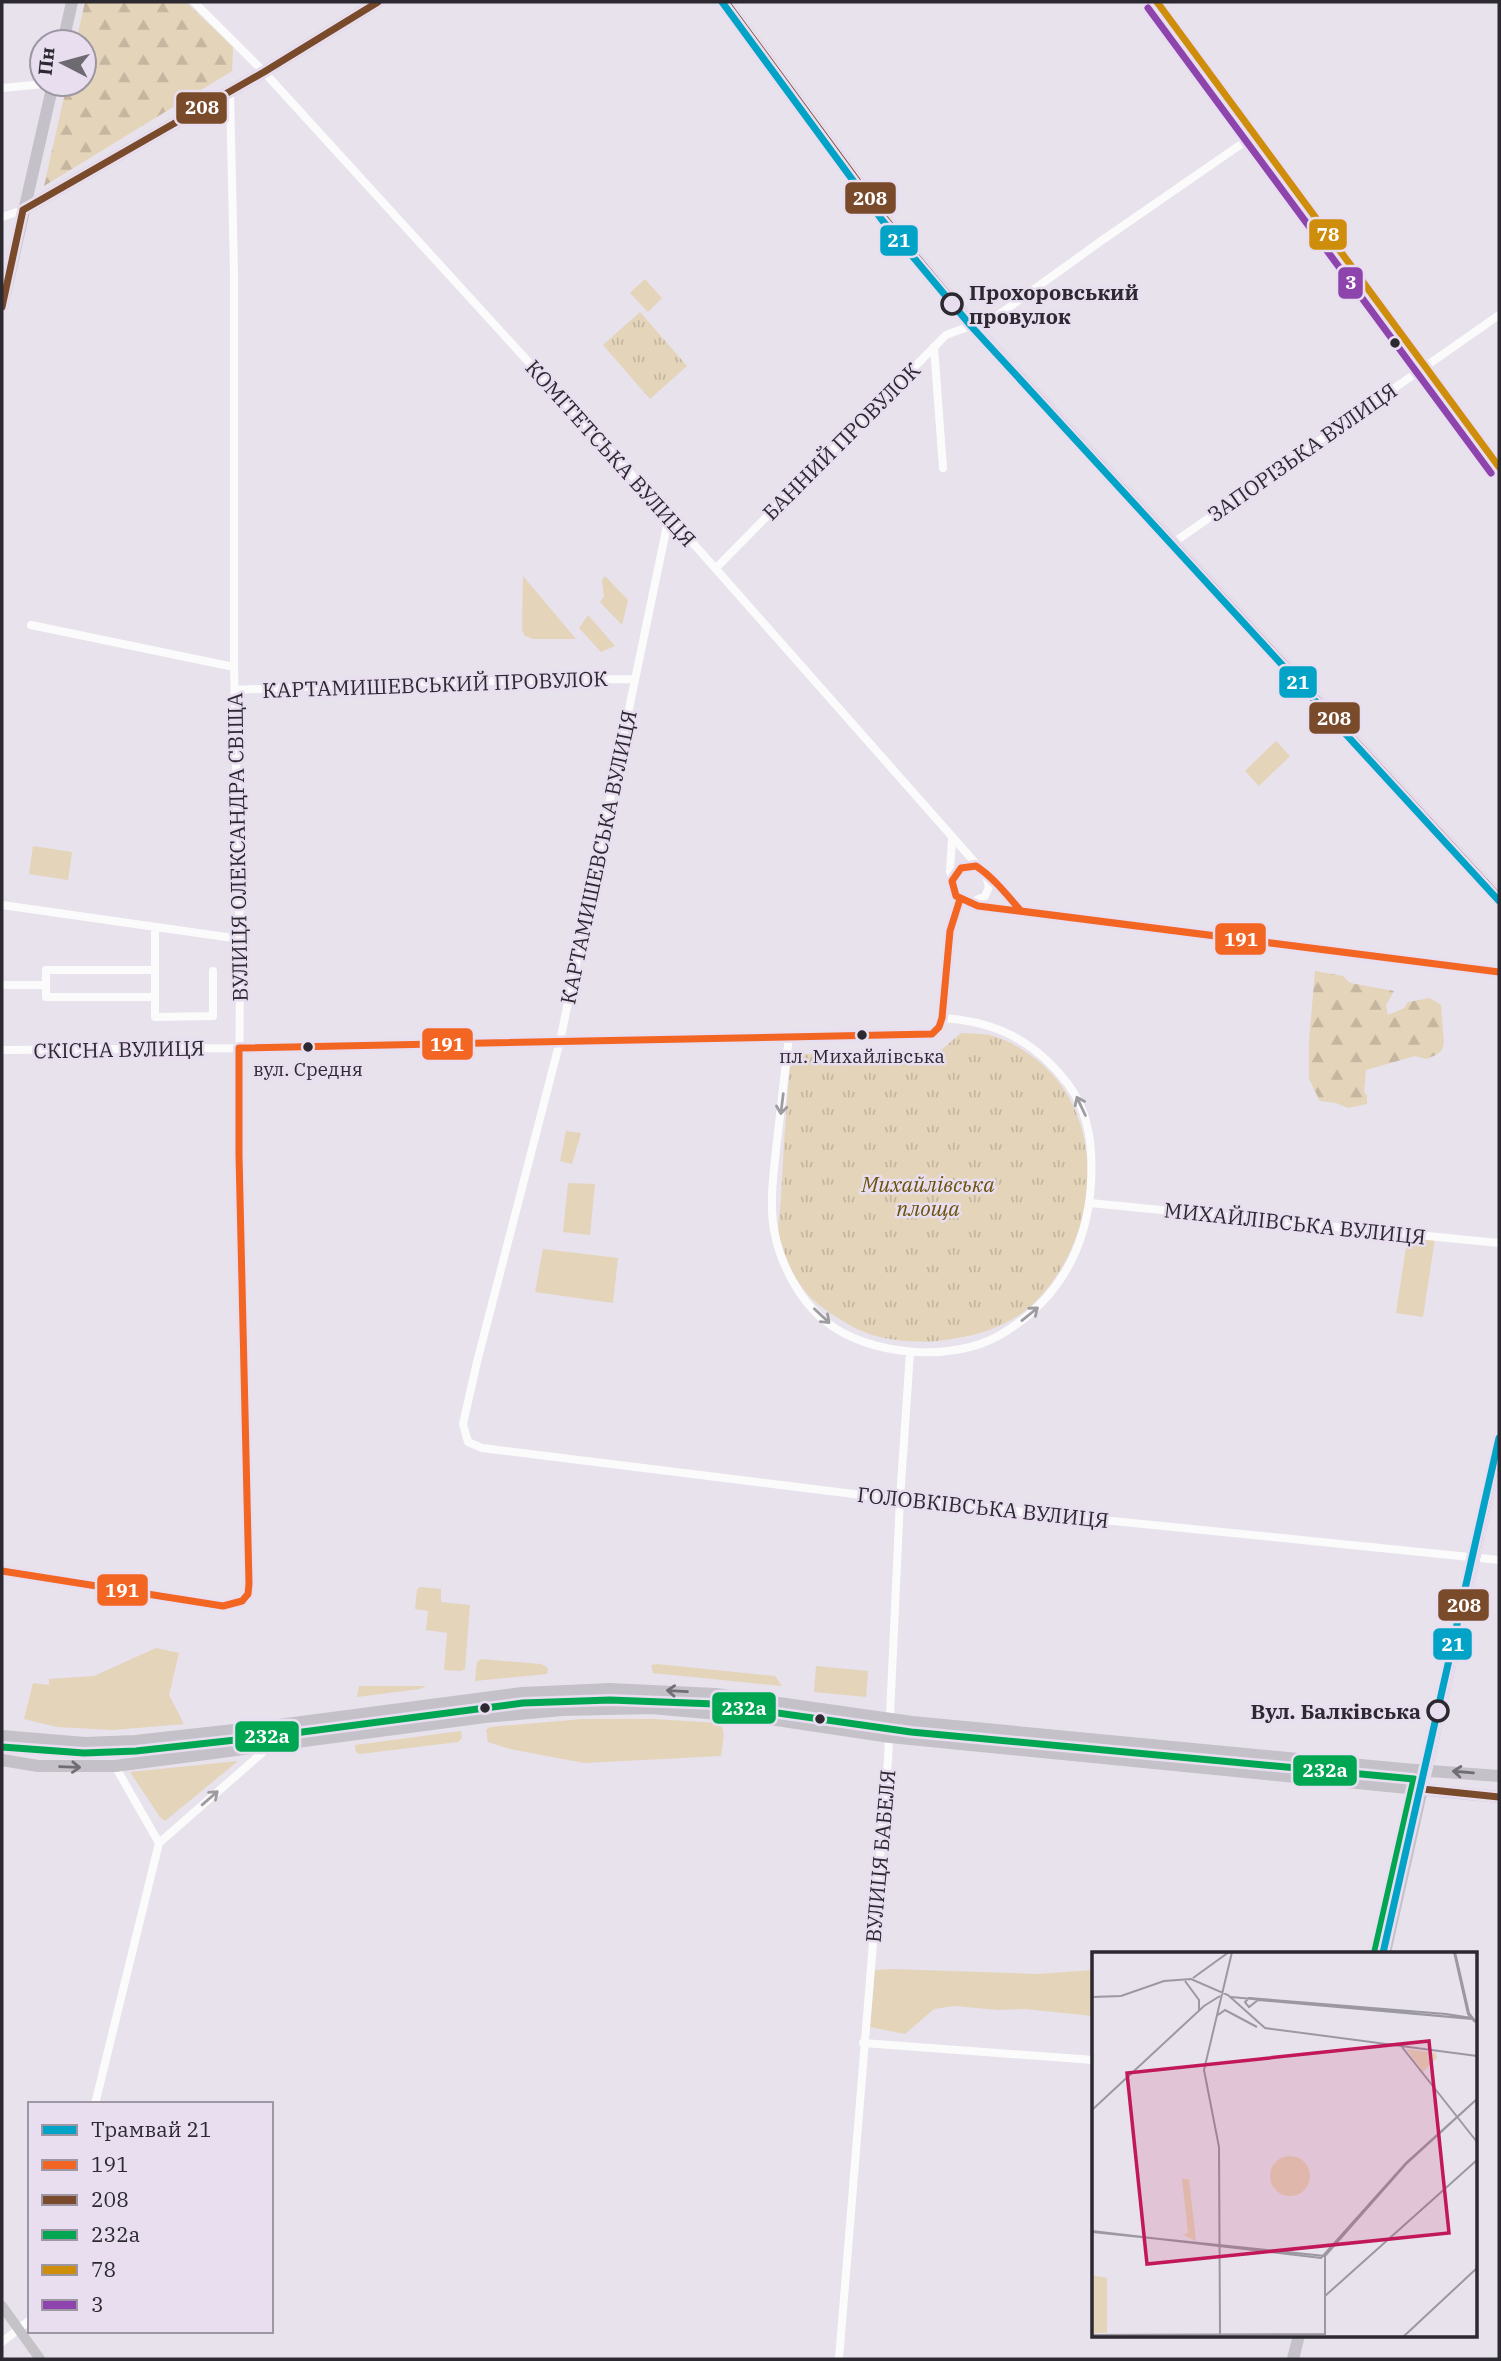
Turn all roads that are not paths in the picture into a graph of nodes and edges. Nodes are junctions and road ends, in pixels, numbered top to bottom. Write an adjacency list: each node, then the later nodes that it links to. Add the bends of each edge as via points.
1 (72, 2): 6 (main road)
2 (194, 2): 7 (street, КОМІТЕТСЬКА ВУЛИЦЯ)
3 (378, 2): 7 (main road)
4 (726, 2): 17 (main road, via 880,212)
5 (1157, 2): 12 (main road)
6 (66, 28)
7 (264, 72): 10 (main road); 22 (street, КОМІТЕТСЬКА ВУЛИЦЯ)
8 (28, 86): 9 (street)
9 (2, 88)
10 (230, 92): 13 (main road); 26 (street, ВУЛИЦЯ ОЛЕКСАНДРА СВІЩА)
11 (50, 98): 13 (main road)
12 (1253, 136): 17 (street, via 997,316); 19 (main road)
13 (23, 211): 14 (street); 15 (main road)
14 (2, 218)
15 (2, 307)
16 (1499, 314): 19 (street, ЗАПОРІЗЬКА ВУЛИЦЯ)
17 (973, 325): 18 (street, БАННИЙ ПРОВУЛОК, via 946,334); 23 (main road)
18 (934, 347): 21 (street); 24 (street, БАННИЙ ПРОВУЛОК)
19 (1425, 365): 20 (main road); 23 (street, ЗАПОРІЗЬКА ВУЛИЦЯ)
20 (1499, 467)
21 (943, 468)
22 (669, 516): 24 (street, КОМІТЕТСЬКА ВУЛИЦЯ); 27 (street, КАРТАМИШЕВСЬКА ВУЛИЦЯ)
23 (1173, 543): 33 (main road)
24 (716, 568): 29 (street, КОМІТЕТСЬКА ВУЛИЦЯ)
25 (32, 625): 26 (street)
26 (234, 667): 28 (street, ВУЛИЦЯ ОЛЕКСАНДРА СВІЩА)
27 (635, 679): 28 (street, КАРТАМИШЕВСЬКИЙ ПРОВУЛОК); 48 (street, КАРТАМИШЕВСЬКА ВУЛИЦЯ)
28 (235, 690): 39 (street, ВУЛИЦЯ ОЛЕКСАНДРА СВІЩА)
29 (952, 839): 30 (street, КОМІТЕТСЬКА ВУЛИЦЯ); 31 (street)
30 (979, 867): 31 (street, via 966,866); 32 (street)
31 (953, 879): 34 (street)
32 (989, 879): 35 (street, via 985,896); 37 (street)
33 (1499, 897)
34 (960, 900): 35 (street); 46 (street, via 950,931)
35 (970, 903): 37 (street)
36 (2, 905): 38 (street)
37 (1021, 911): 42 (street)
38 (155, 927): 39 (street); 40 (street)
39 (240, 939): 49 (street, ВУЛИЦЯ ОЛЕКСАНДРА СВІЩА)
40 (155, 970): 44 (street, via 46,970); 45 (street)
41 (213, 971): 45 (street, via 213,1016 155,1017)
42 (1499, 972)
43 (2, 985): 44 (street)
44 (46, 985): 45 (street, via 46,998)
45 (155, 997)
46 (942, 1018): 47 (street, CКІСНА ВУЛИЦЯ, via 932,1034); 51 (street, one-way to 46, via 1093,1163 1085,1113 1056,1068 1003,1031 983,1023)
47 (789, 1036): 48 (street, CКІСНА ВУЛИЦЯ); 53 (street, one-way to 53, via 771,1191 774,1230 784,1264 803,1297 825,1321 851,1337)
48 (560, 1041): 49 (street, CКІСНА ВУЛИЦЯ); 54 (street, КАРТАМИШЕВСЬКА ВУЛИЦЯ, via 477,1362 463,1424)
49 (239, 1048): 50 (street, CКІСНА ВУЛИЦЯ); 59 (street, ВУЛИЦЯ ОЛЕКСАНДРА СВІЩА, via 248,1594 242,1601 223,1606)
50 (2, 1050)
51 (1090, 1203): 52 (street, МИХАЙЛІВСЬКА ВУЛИЦЯ); 53 (street, one-way to 51, via 956,1351 998,1337 1025,1319 1066,1274 1079,1249)
52 (1499, 1243)
53 (910, 1353): 56 (street, ВУЛИЦЯ БАБЕЛЯ)
54 (468, 1442): 56 (street, ГОЛОВКІВСЬКА ВУЛИЦЯ, via 482,1448)
55 (1499, 1448): 57 (main road)
56 (900, 1499): 57 (street, ГОЛОВКІВСЬКА ВУЛИЦЯ); 60 (street, ВУЛИЦЯ БАБЕЛЯ)
57 (1474, 1558): 58 (street, ГОЛОВКІВСЬКА ВУЛИЦЯ); 66 (main road)
58 (1499, 1560)
59 (2, 1571)
60 (891, 1719): 61 (main road, one-way to 61, via 704,1693 560,1690 135,1741 85,1743); 62 (street, ВУЛИЦЯ БАБЕЛЯ); 66 (main road)
61 (2, 1735)
62 (890, 1738): 63 (main road, via 715,1712 624,1708 524,1713); 68 (main road); 72 (street, ВУЛИЦЯ БАБЕЛЯ)
63 (270, 1745): 65 (main road); 70 (street, one-way to 63)
64 (2, 1760): 65 (main road, one-way to 65, via 38,1766)
65 (115, 1766): 70 (street)
66 (1426, 1770): 67 (main road, one-way to 66); 68 (main road)
67 (1499, 1776)
68 (1422, 1789): 69 (main road); 71 (main road)
69 (1499, 1797)
70 (159, 1843): 74 (street)
71 (1385, 1952)
72 (863, 2043): 73 (street); 81 (street, ВУЛИЦЯ БАБЕЛЯ)
73 (1092, 2060)
74 (95, 2102)
75 (2, 2306): 77 (main road)
76 (28, 2322): 77 (street)
77 (19, 2330): 79 (street); 80 (main road)
78 (1299, 2336): 82 (main road)
79 (2, 2342)
80 (40, 2359)
81 (839, 2359)
82 (1293, 2359)

